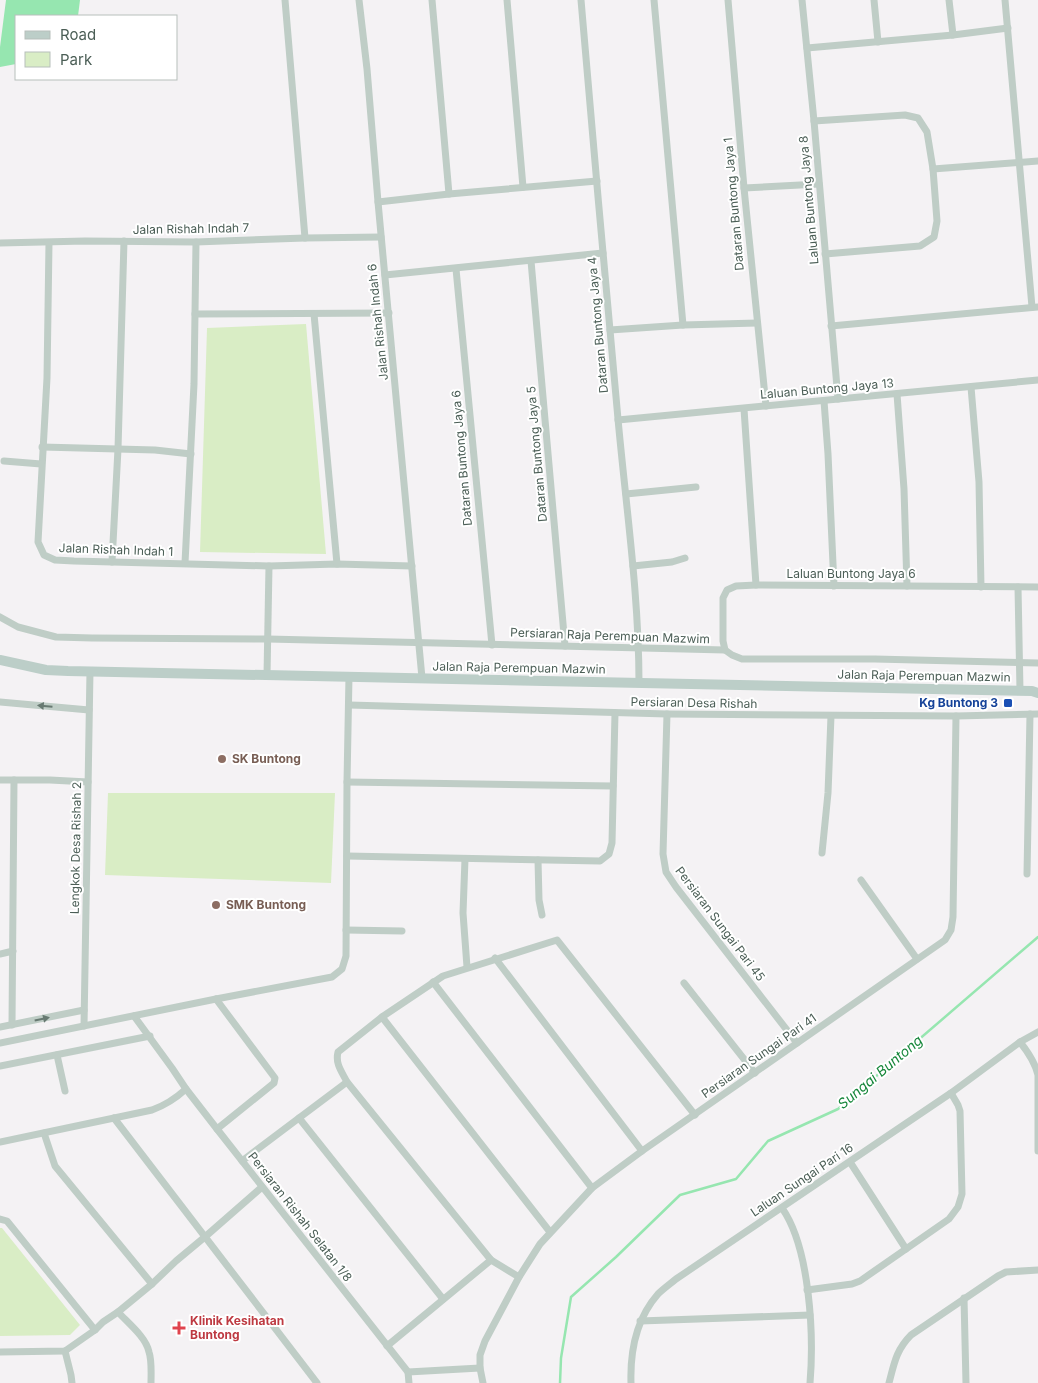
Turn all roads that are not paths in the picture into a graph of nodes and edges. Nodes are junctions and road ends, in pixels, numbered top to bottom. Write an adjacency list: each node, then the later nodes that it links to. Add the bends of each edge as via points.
1 (285, 0): 27 (street)
2 (360, 0): 25 (street, Jalan Rishah Indah 6)
3 (432, 0): 24 (street)
4 (507, 0): 22 (street)
5 (581, 0): 20 (street, Dataran Buntong Jaya 4)
6 (654, 0): 42 (street)
7 (728, 0): 23 (street, Dataran Buntong Jaya 1)
8 (802, 0): 15 (street, Laluan Buntong Jaya 8)
9 (874, 0): 14 (street)
10 (949, 0): 13 (street)
11 (1005, 0): 12 (street)
12 (1008, 28): 13 (street); 18 (street)
13 (954, 34): 14 (street)
14 (878, 42): 15 (street)
15 (807, 48): 16 (street, Laluan Buntong Jaya 8)
16 (814, 121): 19 (street, via 905,115 918,118 927,132); 21 (street, Laluan Buntong Jaya 8)
17 (1038, 161): 18 (street)
18 (1020, 162): 19 (street); 37 (street)
19 (933, 169): 33 (street, via 937,221 934,237 920,246)
20 (597, 181): 22 (street); 32 (street, Dataran Buntong Jaya 4)
21 (819, 184): 23 (street); 33 (street, Laluan Buntong Jaya 8)
22 (524, 187): 24 (street)
23 (744, 188): 41 (street, Dataran Buntong Jaya 1)
24 (449, 194): 25 (street)
25 (378, 202): 26 (street, Jalan Rishah Indah 6)
26 (382, 237): 27 (street, Jalan Rishah Indah 7); 36 (street, Jalan Rishah Indah 6)
27 (305, 238): 29 (street, Jalan Rishah Indah 7)
28 (124, 241): 29 (street, Jalan Rishah Indah 7); 31 (street, Jalan Rishah Indah 7); 54 (street)
29 (196, 242): 39 (street)
30 (0, 243): 31 (street, Jalan Rishah Indah 7)
31 (49, 243): 53 (street, Jalan Rishah Indah 1, via 47,378)
32 (604, 253): 34 (street); 44 (street, Dataran Buntong Jaya 4)
33 (825, 254): 43 (street, Laluan Buntong Jaya 8)
34 (531, 261): 35 (street); 77 (street, Dataran Buntong Jaya 5)
35 (456, 268): 36 (street); 76 (street, Dataran Buntong Jaya 6)
36 (385, 276): 38 (street, Jalan Rishah Indah 6)
37 (1035, 307): 43 (street)
38 (389, 313): 40 (street); 65 (street, Jalan Rishah Indah 6)
39 (194, 314): 40 (street); 55 (street)
40 (314, 314): 63 (street)
41 (757, 323): 42 (street); 50 (street, Dataran Buntong Jaya 1)
42 (683, 325): 44 (street)
43 (831, 326): 48 (street, Laluan Buntong Jaya 8)
44 (610, 330): 52 (street, Dataran Buntong Jaya 4)
45 (1038, 380): 46 (street, Laluan Buntong Jaya 13)
46 (971, 387): 47 (street, Laluan Buntong Jaya 13); 70 (street, via 979,482)
47 (897, 394): 48 (street, Laluan Buntong Jaya 13); 69 (street)
48 (838, 399): 49 (street, Laluan Buntong Jaya 13)
49 (824, 401): 50 (street, Laluan Buntong Jaya 13); 68 (street)
50 (766, 406): 51 (street, Laluan Buntong Jaya 13)
51 (744, 409): 52 (street, Laluan Buntong Jaya 13); 67 (street)
52 (618, 420): 59 (street, Dataran Buntong Jaya 4)
53 (42, 447): 54 (street); 57 (street, Jalan Rishah Indah 1)
54 (118, 449): 55 (street); 61 (street)
55 (191, 454): 62 (street)
56 (4, 461): 57 (street)
57 (41, 464): 61 (street, Jalan Rishah Indah 1, via 38,542 44,555 55,560)
58 (696, 487): 59 (street)
59 (626, 494): 66 (street, Dataran Buntong Jaya 4)
60 (685, 558): 66 (street)
61 (112, 562): 62 (street, Jalan Rishah Indah 1)
62 (185, 563): 64 (street, Jalan Rishah Indah 1)
63 (337, 564): 64 (street, Jalan Rishah Indah 1); 65 (street, Jalan Rishah Indah 1)
64 (269, 566): 74 (street)
65 (412, 566): 75 (street, Jalan Rishah Indah 6)
66 (633, 566): 78 (street, Dataran Buntong Jaya 4)
67 (756, 585): 68 (street, Laluan Buntong Jaya 6); 79 (street, Laluan Buntong Jaya 6, via 736,586 727,590 723,598)
68 (834, 586): 69 (street, Laluan Buntong Jaya 6)
69 (907, 586): 70 (street, Laluan Buntong Jaya 6)
70 (981, 587): 71 (street, Laluan Buntong Jaya 6)
71 (1018, 587): 72 (street, Laluan Buntong Jaya 6); 81 (street)
72 (1038, 587)
73 (0, 617): 74 (street, Persiaran Raja Perempuan Mazwim, via 18,628 56,637)
74 (268, 639): 75 (street, Persiaran Raja Perempuan Mazwim); 84 (street)
75 (418, 643): 76 (street, Persiaran Raja Perempuan Mazwim); 86 (street, Jalan Rishah Indah 6)
76 (492, 644): 77 (street, Persiaran Raja Perempuan Mazwim)
77 (565, 646): 78 (street, Persiaran Raja Perempuan Mazwim)
78 (639, 648): 79 (street, Persiaran Raja Perempuan Mazwim); 87 (street, Dataran Buntong Jaya 4)
79 (725, 650): 81 (street, Persiaran Raja Perempuan Mazwim, via 742,659)
80 (0, 660): 83 (main road, Jalan Raja Perempuan Mazwin, via 46,670)
81 (1020, 662): 82 (street, Persiaran Raja Perempuan Mazwim); 88 (street)
82 (1038, 663)
83 (90, 671): 84 (main road, Jalan Raja Perempuan Mazwin); 92 (street, Lengkok Desa Rishah 2)
84 (267, 675): 85 (main road, Jalan Raja Perempuan Mazwin)
85 (349, 676): 86 (main road, Jalan Raja Perempuan Mazwin); 91 (street)
86 (422, 678): 87 (main road, Jalan Raja Perempuan Mazwin)
87 (640, 683): 88 (main road, Jalan Raja Perempuan Mazwin)
88 (1020, 691): 89 (main road, Jalan Raja Perempuan Mazwin)
89 (1036, 691)
90 (0, 702): 92 (street, one-way to 90)
91 (349, 705): 93 (street, Persiaran Desa Rishah); 101 (street)
92 (90, 710): 100 (street, Lengkok Desa Rishah 2)
93 (615, 713): 94 (street, Persiaran Desa Rishah); 102 (street)
94 (667, 714): 96 (street, Persiaran Desa Rishah); 129 (street, Persiaran Sungai Pari 45, via 666,872)
95 (1034, 714): 97 (street, Persiaran Desa Rishah); 107 (street)
96 (831, 716): 97 (street, Persiaran Desa Rishah); 103 (street)
97 (956, 716): 115 (street, Persiaran Sungai Pari 41, via 951,930 945,940)
98 (0, 780): 99 (street)
99 (14, 780): 100 (street); 112 (street)
100 (88, 782): 120 (street, Lengkok Desa Rishah 2)
101 (347, 782): 102 (street); 104 (street)
102 (613, 786): 106 (street, via 610,854 600,861)
103 (822, 853)
104 (347, 856): 105 (street); 110 (street)
105 (465, 859): 106 (street); 116 (street, via 463,913)
106 (538, 860): 109 (street)
107 (1027, 874)
108 (861, 880): 115 (street)
109 (542, 916)
110 (346, 930): 111 (street); 119 (street, via 346,956 342,969 332,978)
111 (402, 931)
112 (13, 951): 113 (street); 123 (street)
113 (0, 954)
114 (495, 958): 116 (street); 138 (street, via 557,940); 144 (street)
115 (917, 959): 129 (street, Persiaran Sungai Pari 41)
116 (467, 967): 117 (street)
117 (433, 982): 122 (street); 149 (street)
118 (684, 983): 133 (street)
119 (216, 999): 121 (street); 141 (street, via 275,1078 274,1083)
120 (84, 1010): 123 (street, one-way to 120); 124 (street, Lengkok Desa Rishah 2)
121 (134, 1016): 124 (street); 127 (street, Persiaran Rishah Selatan 1/8)
122 (382, 1017): 134 (street, via 338,1052 338,1065); 152 (street)
123 (12, 1025): 125 (street)
124 (84, 1026): 130 (street)
125 (0, 1028)
126 (1038, 1032): 128 (street, Laluan Sungai Pari 16)
127 (150, 1036): 131 (street); 135 (street, Persiaran Rishah Selatan 1/8)
128 (1020, 1042): 137 (street, Laluan Sungai Pari 16); 145 (street, via 1036,1065 1038,1075)
129 (797, 1043): 133 (street, Persiaran Sungai Pari 41)
130 (0, 1044)
131 (57, 1055): 132 (street); 136 (street)
132 (0, 1066)
133 (755, 1073): 138 (street, Persiaran Sungai Pari 41)
134 (348, 1082): 140 (street); 155 (street)
135 (186, 1089): 139 (street, via 166,1105); 141 (street, Persiaran Rishah Selatan 1/8)
136 (65, 1091)
137 (951, 1093): 147 (street, Laluan Sungai Pari 16); 154 (street, via 960,1111 962,1194 958,1207 948,1219)
138 (695, 1115): 144 (street, Persiaran Sungai Pari 41)
139 (114, 1118): 142 (street); 153 (street)
140 (299, 1118): 146 (street); 161 (street)
141 (217, 1129): 146 (street, Persiaran Rishah Selatan 1/8)
142 (44, 1133): 143 (street); 158 (street, via 55,1166)
143 (0, 1142)
144 (642, 1150): 149 (street, Persiaran Sungai Pari 41)
145 (1038, 1151)
146 (242, 1161): 148 (street, Persiaran Rishah Selatan 1/8)
147 (850, 1162): 150 (street, Laluan Sungai Pari 16); 154 (street)
148 (262, 1187): 153 (street); 166 (street, Persiaran Rishah Selatan 1/8)
149 (592, 1188): 152 (street, Persiaran Sungai Pari 41)
150 (782, 1208): 159 (street, via 795,1233); 164 (street, Laluan Sungai Pari 16, via 676,1279 658,1294)
151 (0, 1219): 165 (street, via 8,1221)
152 (550, 1232): 157 (street, Persiaran Sungai Pari 41)
153 (206, 1236): 158 (street); 173 (street)
154 (906, 1249): 159 (street, via 860,1281)
155 (491, 1260): 157 (street); 161 (street)
156 (1038, 1270): 160 (street, via 1006,1272)
157 (519, 1277): 169 (street, Persiaran Sungai Pari 41, via 486,1341 480,1355)
158 (152, 1284): 162 (street)
159 (807, 1290): 163 (street)
160 (964, 1298): 178 (street, via 903,1343); 179 (street)
161 (443, 1299): 166 (street)
162 (118, 1312): 165 (street); 172 (street, via 149,1350)
163 (810, 1315): 164 (street); 177 (street)
164 (640, 1321): 176 (street, Laluan Sungai Pari 16, via 631,1358)
165 (95, 1330): 168 (street)
166 (387, 1346): 170 (street, Persiaran Rishah Selatan 1/8)
167 (0, 1352): 168 (street)
168 (65, 1352): 171 (street)
169 (480, 1368): 170 (street); 175 (street, Persiaran Sungai Pari 41)
170 (408, 1372): 174 (street)
171 (72, 1383)
172 (151, 1383)
173 (317, 1383)
174 (409, 1383)
175 (483, 1383)
176 (631, 1383)
177 (810, 1383)
178 (889, 1383)
179 (966, 1383)

